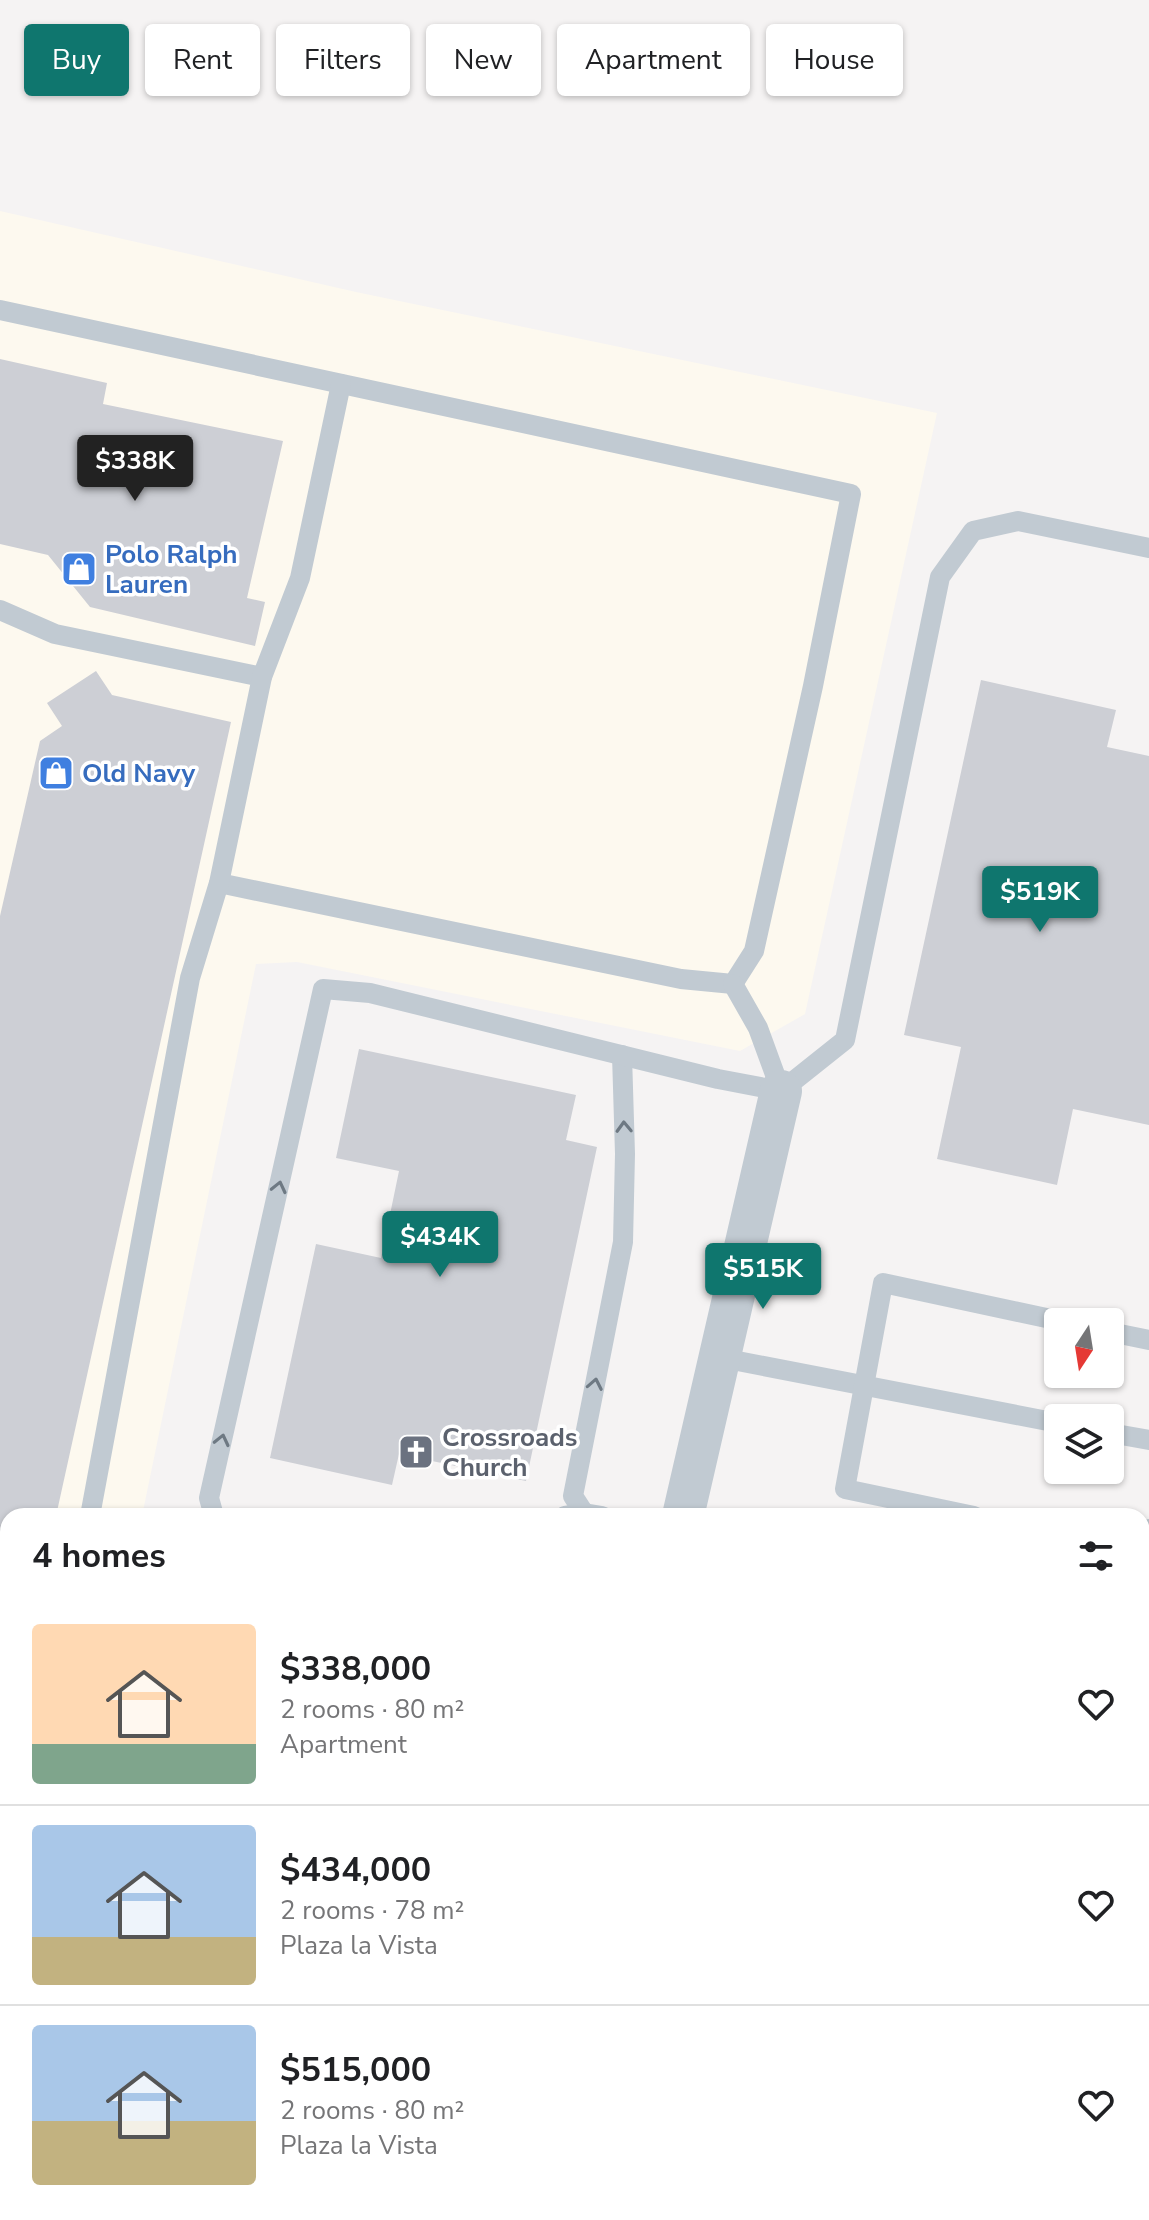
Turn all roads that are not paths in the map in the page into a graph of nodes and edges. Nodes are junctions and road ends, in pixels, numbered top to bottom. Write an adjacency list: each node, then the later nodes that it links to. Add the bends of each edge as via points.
1 (0, 310): 2 (lane)
2 (341, 384): 5 (lane, via 300,578); 7 (lane, via 851,494 754,951)
3 (1149, 548): 9 (lane, via 1018,521 973,531 940,577 845,1040)
4 (0, 610): 5 (lane, via 55,634)
5 (262, 677): 6 (lane)
6 (219, 883): 7 (lane, via 681,979); 18 (lane, via 190,978)
7 (733, 984): 9 (lane, via 758,1028)
8 (622, 1055): 9 (lane); 19 (lane, one-way to 8, via 209,1498 323,989 370,993); 20 (lane, one-way to 8, via 573,1496 623,1242)
9 (781, 1091): 13 (street)
10 (1044, 1318): 14 (lane, via 883,1283)
11 (1124, 1335): 12 (lane)
12 (1149, 1340)
13 (717, 1357): 14 (lane); 21 (street)
14 (864, 1386): 15 (lane); 22 (lane, via 845,1489)
15 (1044, 1420)
16 (1124, 1436): 17 (lane)
17 (1149, 1440)
18 (91, 1508)
19 (212, 1508)
20 (580, 1508)
21 (685, 1508)
22 (936, 1508)

